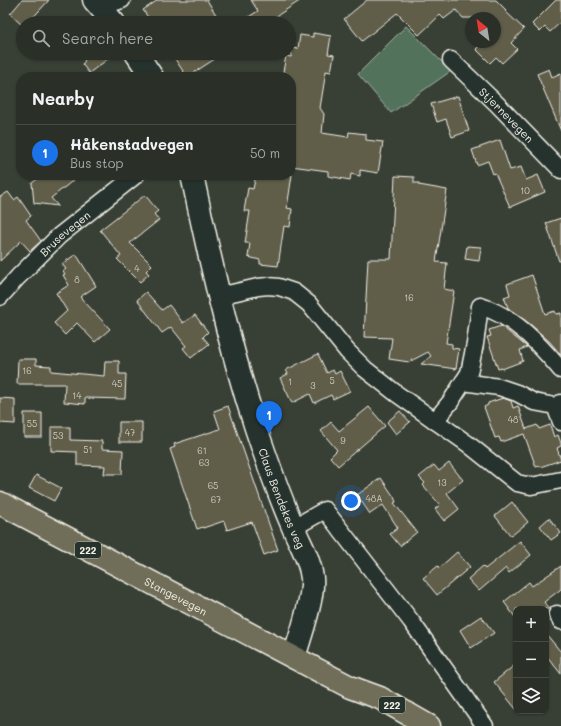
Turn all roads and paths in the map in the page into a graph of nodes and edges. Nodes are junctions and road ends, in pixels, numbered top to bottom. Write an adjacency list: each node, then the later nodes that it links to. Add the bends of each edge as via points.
1 (122, 0): 2 (street)
2 (103, 10)
3 (141, 60): 5 (street)
4 (451, 60): 6 (street, Stjernevegen)
5 (149, 72)
6 (561, 170)
7 (130, 180): 10 (street, Brusevegen, via 59,236)
8 (193, 180): 9 (street, Claus Bendekes veg)
9 (219, 296): 14 (street, via 268,286 294,292 309,304 356,361); 18 (street, Claus Bendekes veg, via 256,428)
10 (0, 297)
11 (561, 370): 12 (street, via 508,318 480,306 469,373)
12 (463, 382): 13 (street, via 499,387 534,402); 14 (street)
13 (558, 404): 15 (street)
14 (435, 421): 16 (street, via 517,483 531,486)
15 (561, 422)
16 (561, 480)
17 (0, 504): 19 (main road, Stangevegen / 222)
18 (293, 528): 19 (street, Claus Bendekes veg, via 309,563 312,584); 23 (street, via 325,510 411,621)
19 (294, 658): 20 (main road, Stangevegen / 222)
20 (353, 689): 21 (main road, Stangevegen / 222); 22 (main road, Stangevegen / 222, via 380,698)
21 (408, 726)
22 (429, 726)
23 (485, 726)

